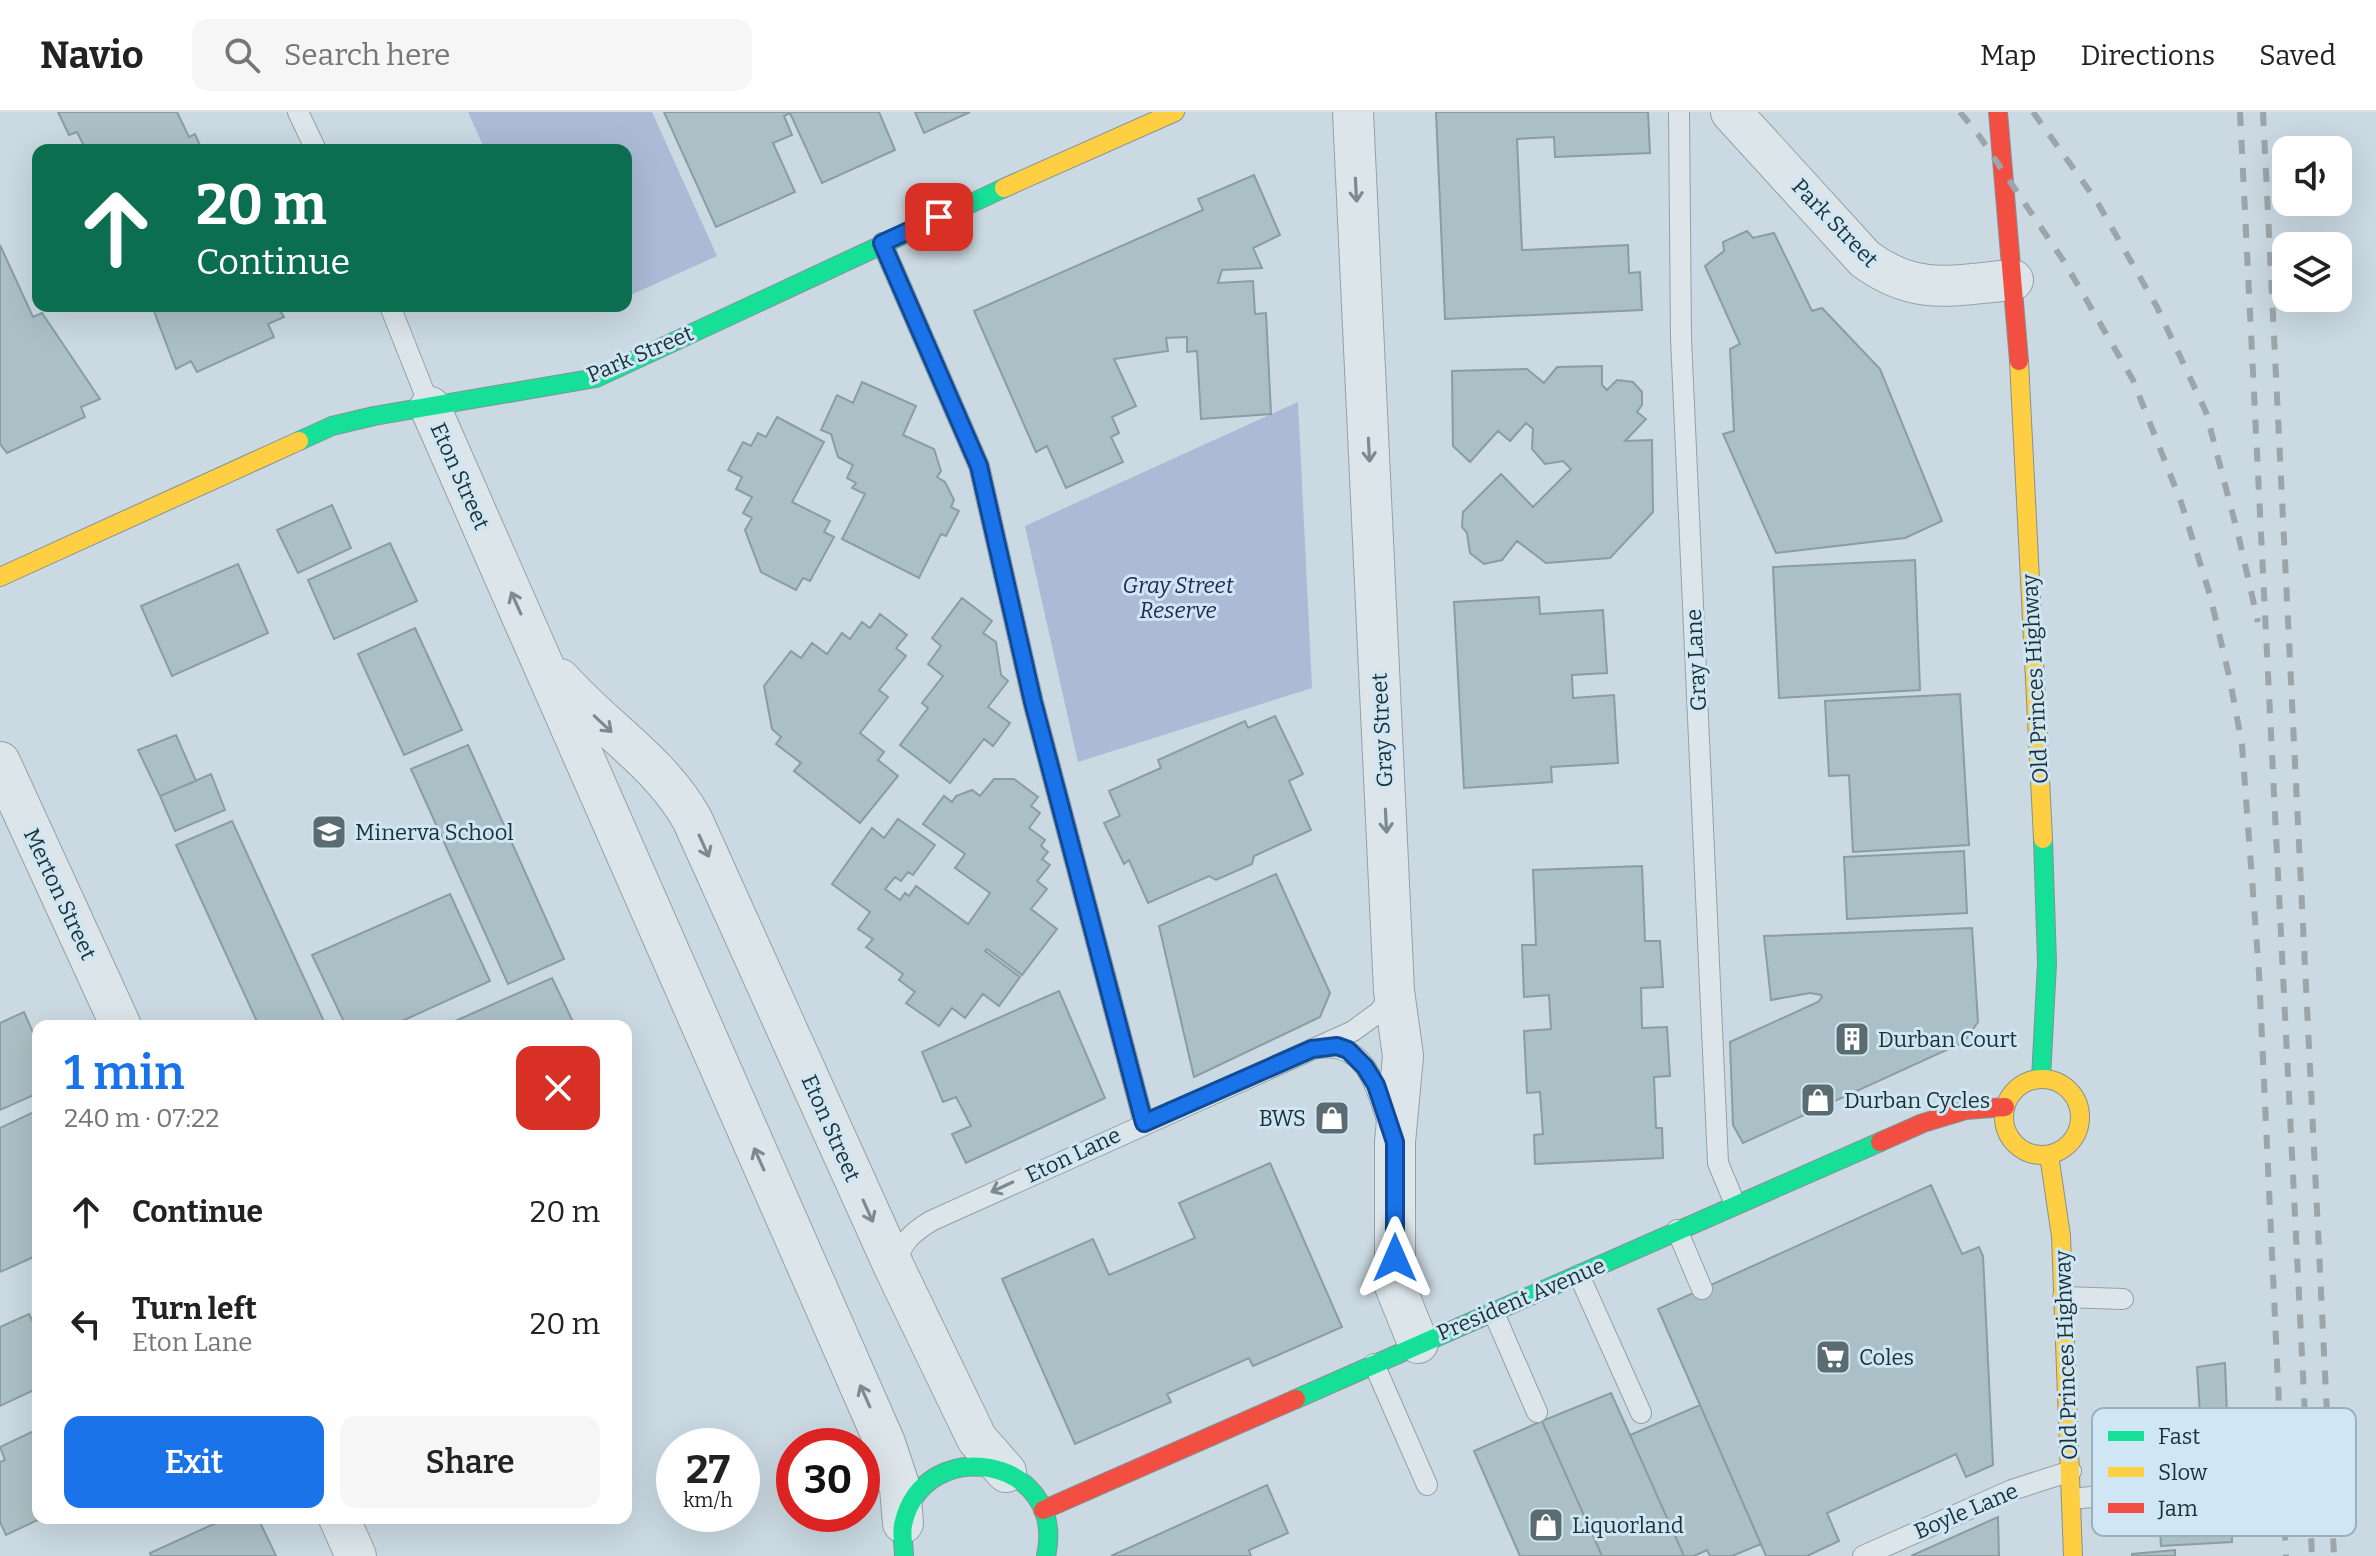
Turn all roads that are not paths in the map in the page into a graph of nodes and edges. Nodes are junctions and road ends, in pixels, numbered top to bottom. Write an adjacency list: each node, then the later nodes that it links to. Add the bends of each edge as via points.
1 (298, 112): 7 (lane)
2 (1175, 112): 8 (street, Park Street)
3 (1353, 112): 17 (street, Gray Street, one-way to 17)
4 (1679, 112): 25 (lane, Gray Lane, via 1681,338 1718,1163)
5 (1731, 112): 9 (street, Park Street, via 1865,259 1887,275 1944,286)
6 (1998, 112): 9 (street, Old Princes Highway)
7 (313, 144)
8 (882, 243): 11 (street, Park Street, via 596,378); 22 (lane, via 979,466 1033,702)
9 (2013, 280): 20 (street, Old Princes Highway, via 2046,917)
10 (392, 312): 11 (lane, Eton Street)
11 (430, 407): 12 (street, Park Street, via 332,426); 13 (street, Eton Street, one-way to 11)
12 (0, 577)
13 (534, 644): 15 (street, Eton Street, one-way to 15, via 574,695); 16 (street, Eton Street)
14 (0, 762): 18 (street, Merton Street)
15 (665, 779): 16 (street, via 633,780 612,798); 27 (street, Eton Street, one-way to 27, via 692,819)
16 (606, 813): 44 (street, Eton Street, one-way to 16, via 900,1488 885,1443)
17 (1394, 991): 19 (lane, Eton Lane, via 1365,1023); 23 (street, Gray Street, via 1403,1056)
18 (118, 1020)
19 (1312, 1049): 22 (lane, Eton Lane); 23 (lane, via 1337,1046 1362,1062 1376,1085)
20 (2041, 1079): 21 (street, via 2017,1088); 24 (street, via 2067,1089 2080,1113 2072,1140)
21 (2005, 1107): 24 (street, via 2004,1123 2019,1148); 25 (street, President Avenue, via 1966,1110 1923,1123)
22 (1144, 1123): 27 (lane, Eton Lane, one-way to 27, via 931,1221 902,1246)
23 (1395, 1142): 33 (street, Gray Street, via 1395,1286)
24 (2049, 1155): 30 (street, Old Princes Highway)
25 (1735, 1204): 26 (street, President Avenue)
26 (1677, 1230): 28 (street, President Avenue); 29 (lane)
27 (895, 1269): 38 (street, Eton Street, via 977,1439)
28 (1579, 1275): 32 (street, President Avenue); 36 (lane)
29 (1702, 1289)
30 (2063, 1297): 31 (lane); 37 (street, Old Princes Highway)
31 (2123, 1299)
32 (1493, 1311): 33 (street, President Avenue); 35 (lane)
33 (1418, 1343): 34 (street, President Avenue)
34 (1374, 1364): 39 (lane); 42 (street, President Avenue)
35 (1537, 1412)
36 (1641, 1413)
37 (2071, 1471): 41 (street, Old Princes Highway); 47 (lane, Boyle Lane, via 2012,1490)
38 (1006, 1472): 42 (street, via 1034,1494); 44 (street, via 964,1466 941,1473 910,1504)
39 (1427, 1485)
40 (2092, 1497): 41 (lane)
41 (2072, 1499): 48 (street, Old Princes Highway)
42 (1043, 1510): 46 (street)
43 (342, 1524): 45 (street)
44 (904, 1540)
45 (356, 1556)
46 (1046, 1556)
47 (1863, 1556)
48 (2073, 1556)

